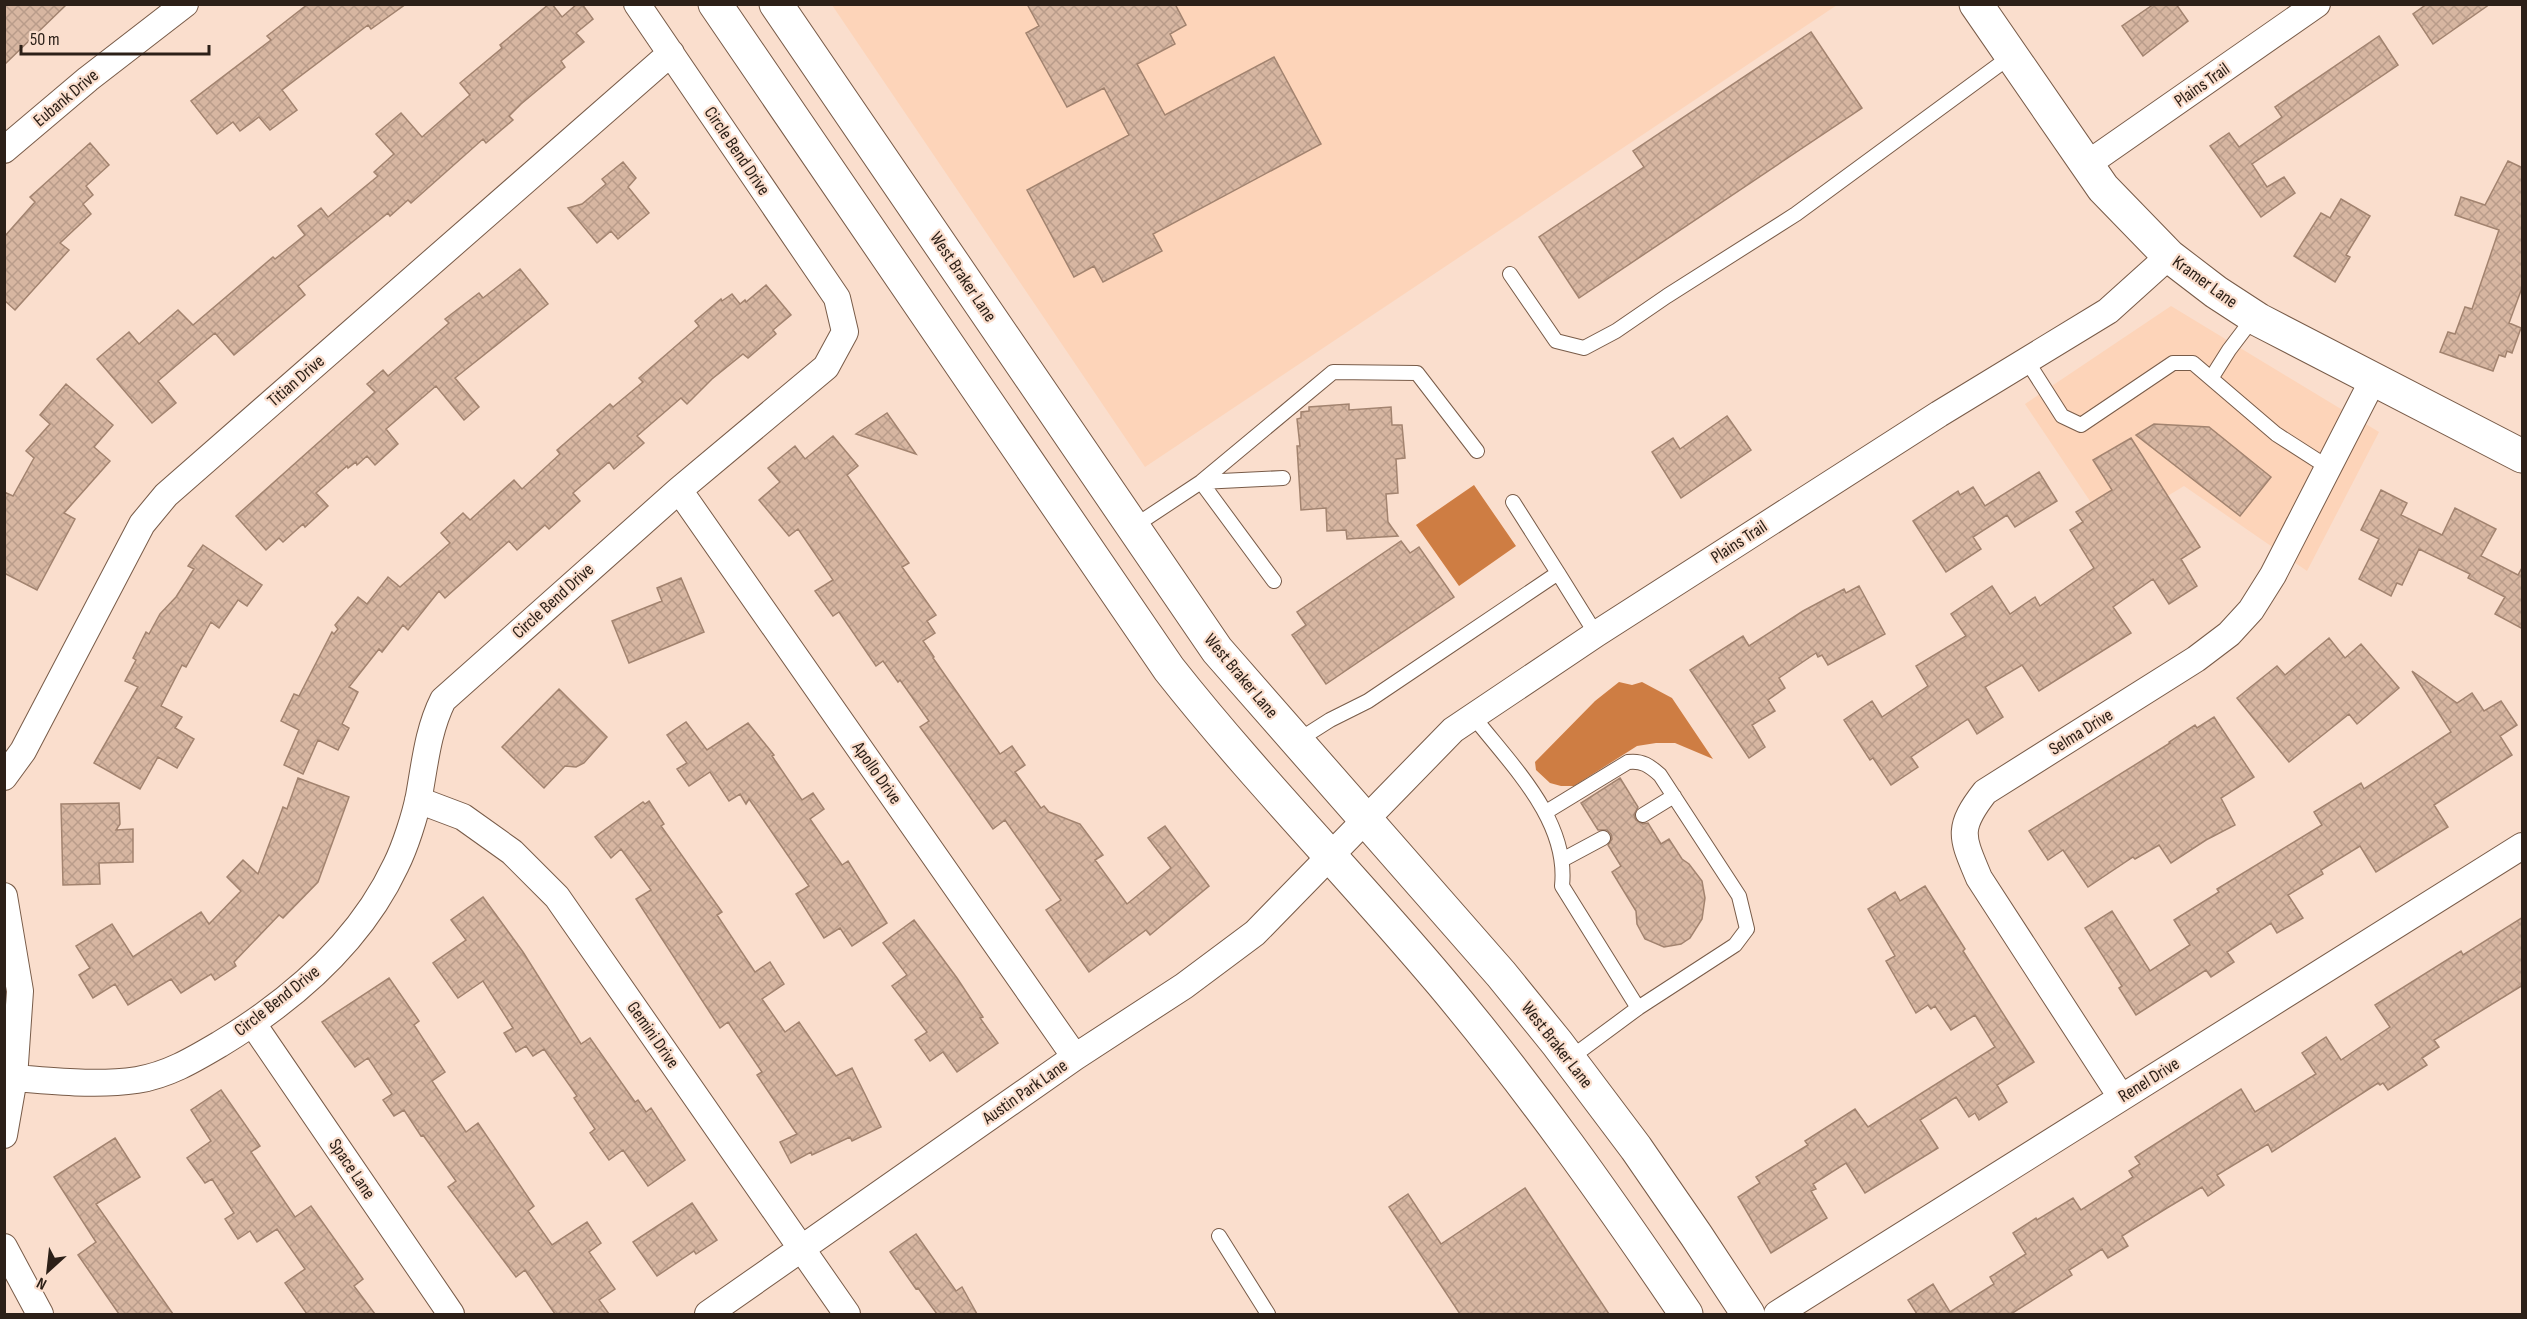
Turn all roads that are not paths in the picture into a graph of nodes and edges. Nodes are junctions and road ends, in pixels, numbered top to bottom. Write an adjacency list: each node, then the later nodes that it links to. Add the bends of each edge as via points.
1 (185, 4): 9 (street, Eubank Drive)
2 (637, 4): 7 (street, Circle Bend Drive)
3 (715, 4): 25 (main road)
4 (776, 4): 24 (main road, West Braker Lane)
5 (1976, 4): 8 (main road, Kramer Lane)
6 (2317, 4): 10 (street, Plains Trail)
7 (671, 53): 22 (street, Circle Bend Drive, via 837,298 845,332 826,367); 31 (street, Titian Drive, via 166,495 142,524 23,751)
8 (2011, 56): 10 (main road, Kramer Lane); 12 (lane, via 1796,214 1584,348 1556,341)
9 (4, 150)
10 (2086, 165): 11 (main road, Kramer Lane)
11 (2169, 256): 13 (main road, Kramer Lane); 14 (street, Plains Trail, via 2108,311)
12 (1510, 274)
13 (2254, 317): 15 (lane); 16 (main road, Kramer Lane)
14 (2027, 361): 15 (lane, via 2062,416 2081,425 2173,363 2193,363); 28 (street, Plains Trail)
15 (2212, 377): 19 (lane, via 2276,434)
16 (2373, 380): 18 (main road, Kramer Lane); 19 (street, Selma Drive)
17 (1477, 451): 21 (lane, via 1417,373 1333,372)
18 (2523, 456)
19 (2329, 468): 47 (street, Selma Drive, via 2273,575 2251,610 2229,634 2196,659 1985,792 1964,828 1965,846 1979,878)
20 (1283, 478): 21 (lane)
21 (1201, 482): 24 (lane); 27 (lane)
22 (679, 490): 33 (street, Circle Bend Drive, via 443,700 429,736); 44 (street, Apollo Drive)
23 (1513, 502): 26 (lane)
24 (1133, 527): 25 (main road); 30 (main road, West Braker Lane, via 1217,650)
25 (1090, 556): 39 (main road, via 1212,723)
26 (1558, 573): 28 (lane); 30 (lane, via 1368,701)
27 (1274, 581)
28 (1596, 634): 29 (street, Plains Trail)
29 (1473, 716): 34 (lane); 36 (street, Plains Trail, via 1453,730)
30 (1297, 741): 36 (main road, West Braker Lane)
31 (4, 777)
32 (1674, 796): 34 (lane, via 1660,775 1649,765 1636,761 1628,762); 35 (lane); 42 (lane, via 1739,896 1747,929 1735,945)
33 (418, 800): 43 (street, Circle Bend Drive, via 397,865 371,909 341,947 299,988); 51 (street, Gemini Drive, via 463,817 512,852 557,897)
34 (1546, 812): 40 (lane)
35 (1643, 815)
36 (1367, 819): 39 (street, Plains Trail); 45 (main road, West Braker Lane)
37 (1603, 838): 40 (lane)
38 (2523, 846): 47 (street, Renel Drive)
39 (1331, 856): 44 (street, Austin Park Lane, via 1255,933 1184,986); 57 (main road, via 1447,989 1545,1110)
40 (1562, 860): 42 (lane, via 1562,886)
41 (4, 896): 46 (street, via 20,991)
42 (1638, 1008): 45 (lane)
43 (253, 1024): 46 (street, Circle Bend Drive, via 181,1068 138,1080 92,1083); 53 (street, Space Lane)
44 (1075, 1057): 51 (street, Austin Park Lane)
45 (1569, 1059): 58 (main road, West Braker Lane, via 1663,1186)
46 (14, 1078): 48 (street)
47 (2121, 1097): 59 (street, Renel Drive)
48 (4, 1135)
49 (1219, 1236): 56 (lane)
50 (4, 1247): 52 (street)
51 (801, 1247): 54 (street, Austin Park Lane); 55 (street, Gemini Drive)
52 (40, 1314)
53 (451, 1314)
54 (708, 1314)
55 (847, 1314)
56 (1268, 1314)
57 (1686, 1314)
58 (1748, 1314)
59 (1777, 1314)

